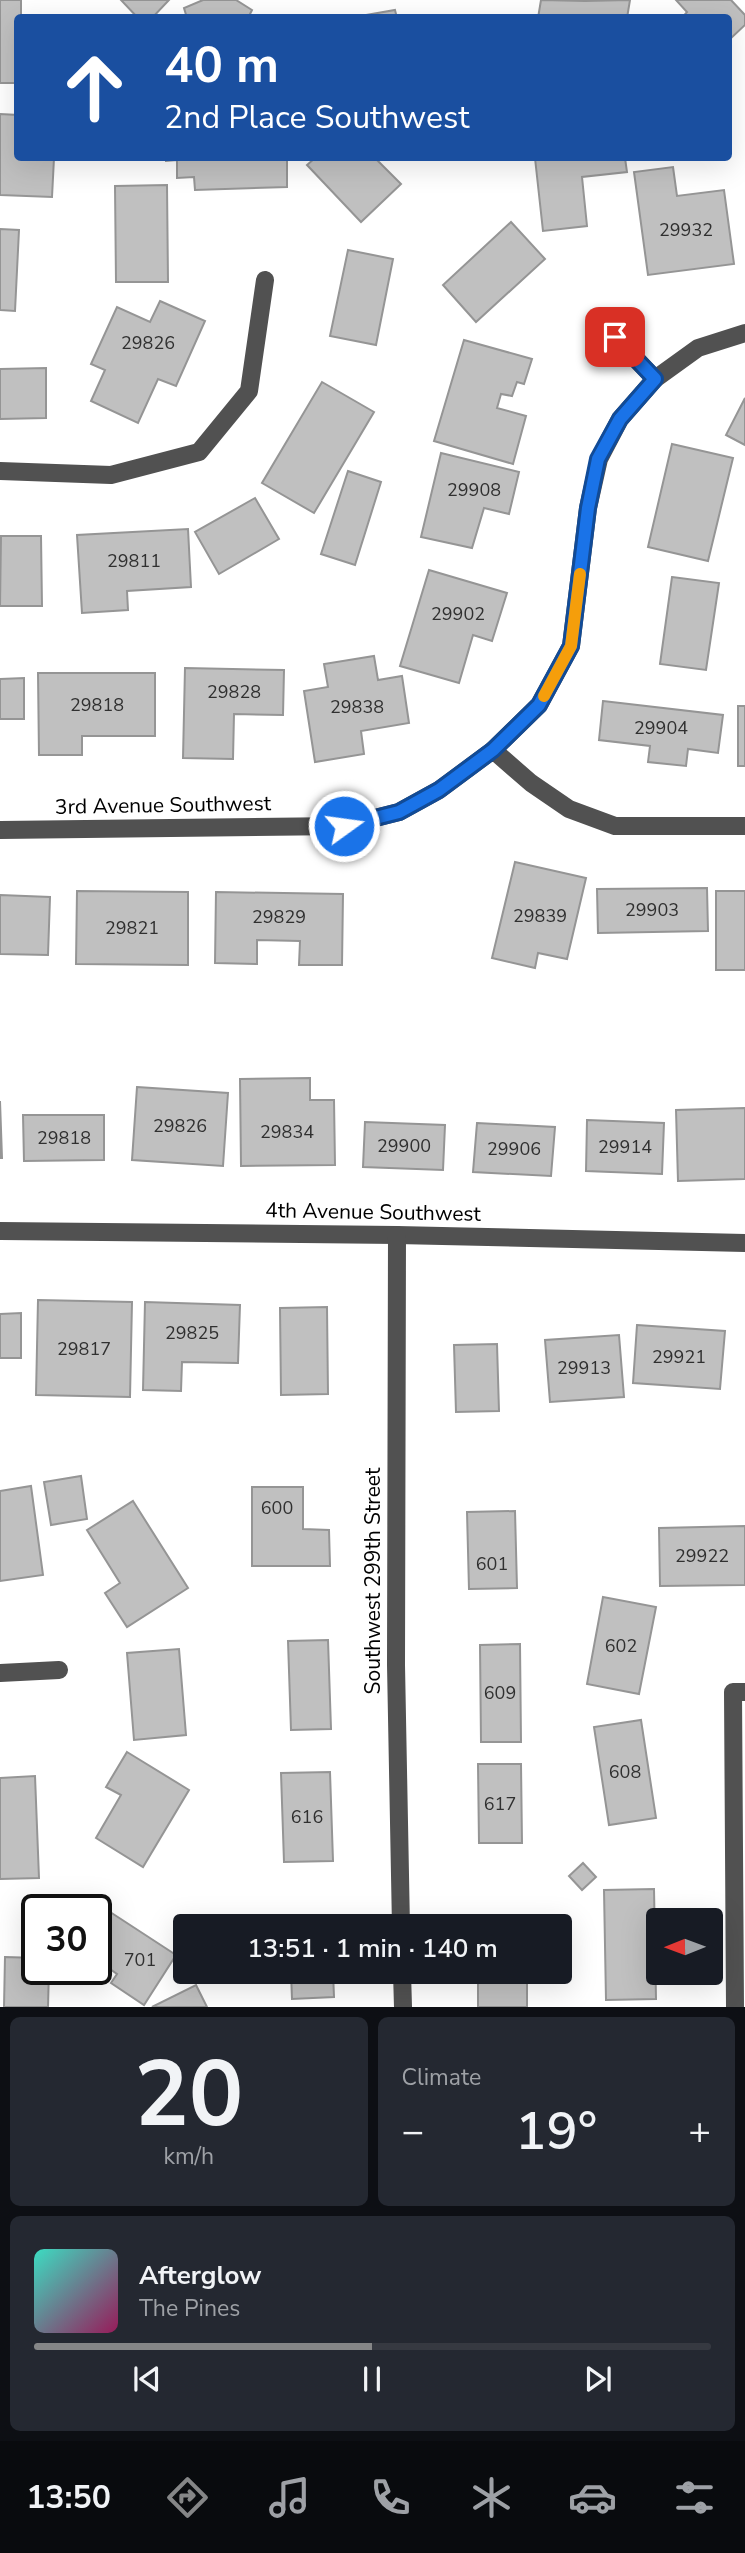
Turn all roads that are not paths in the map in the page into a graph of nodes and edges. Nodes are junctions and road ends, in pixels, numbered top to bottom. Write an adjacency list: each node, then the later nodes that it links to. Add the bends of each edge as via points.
1 (265, 280): 5 (street, via 249,391 199,452 111,475)
2 (745, 333): 4 (street, 3rd Avenue Southwest, via 698,348)
3 (615, 337): 4 (street)
4 (655, 379): 6 (street, 3rd Avenue Southwest, via 620,419 598,459 571,646 539,705)
5 (0, 471)
6 (493, 750): 7 (street, via 569,809 615,826); 8 (street, 3rd Avenue Southwest, via 439,790 399,812 344,826)
7 (745, 827)
8 (0, 830)
9 (0, 1231): 10 (street, 4th Avenue Southwest)
10 (397, 1235): 11 (street, 4th Avenue Southwest); 15 (street, Southwest 299th Street)
11 (745, 1243)
12 (59, 1670): 13 (street)
13 (0, 1673)
14 (739, 1692): 18 (street)
15 (401, 1914)
16 (402, 1984): 17 (street)
17 (402, 2007)
18 (735, 2007)

